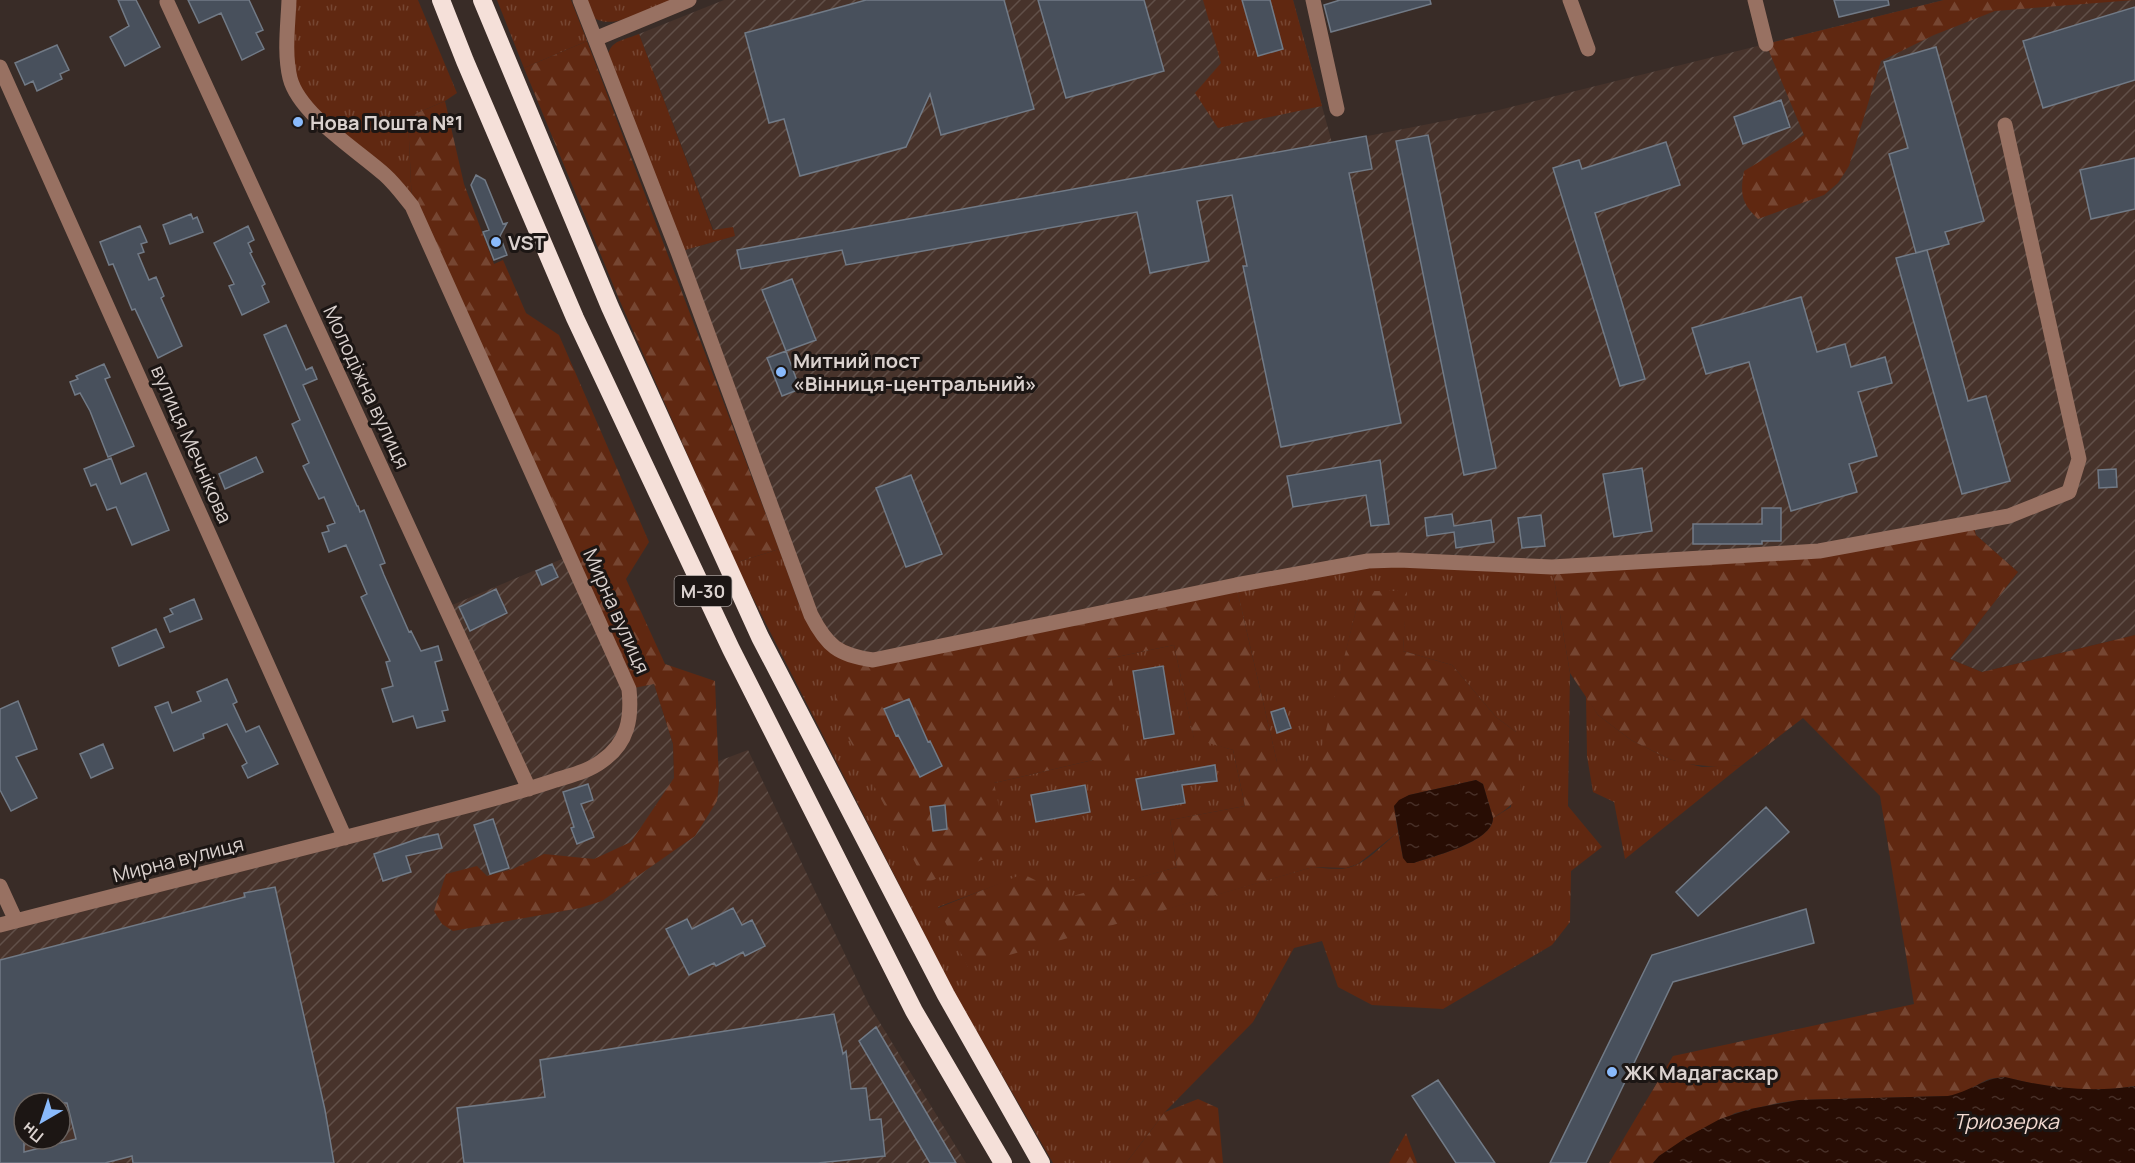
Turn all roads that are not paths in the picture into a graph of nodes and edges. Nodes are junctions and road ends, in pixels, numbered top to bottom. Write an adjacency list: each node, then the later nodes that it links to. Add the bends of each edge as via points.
1 (289, 0): 16 (street, Мирна вулиця, via 287,62 297,96 412,206 629,690 630,724 611,754 589,769)
2 (441, 0): 21 (highway, М-30, via 575,318 731,648 914,1011)
3 (482, 0): 22 (highway, М-30, via 610,307 760,637 946,995)
4 (580, 0): 10 (street)
5 (689, 0): 10 (street)
6 (1313, 0): 14 (street)
7 (1570, 0): 12 (street)
8 (1755, 0): 11 (street)
9 (167, 2): 16 (street, Молодіжна вулиця)
10 (595, 39): 15 (street, via 811,615 831,645 850,657 873,660 1368,561 1552,567 1819,551 2009,516 2069,492 2079,459)
11 (1766, 44)
12 (1588, 49)
13 (0, 67): 17 (street, вулиця Мечнікова)
14 (1337, 109)
15 (2005, 125)
16 (529, 789): 17 (street, Мирна вулиця)
17 (345, 838): 19 (street, Мирна вулиця)
18 (0, 886): 19 (street)
19 (16, 921): 20 (street, Мирна вулиця)
20 (0, 925)
21 (1003, 1163)
22 (1041, 1163)

